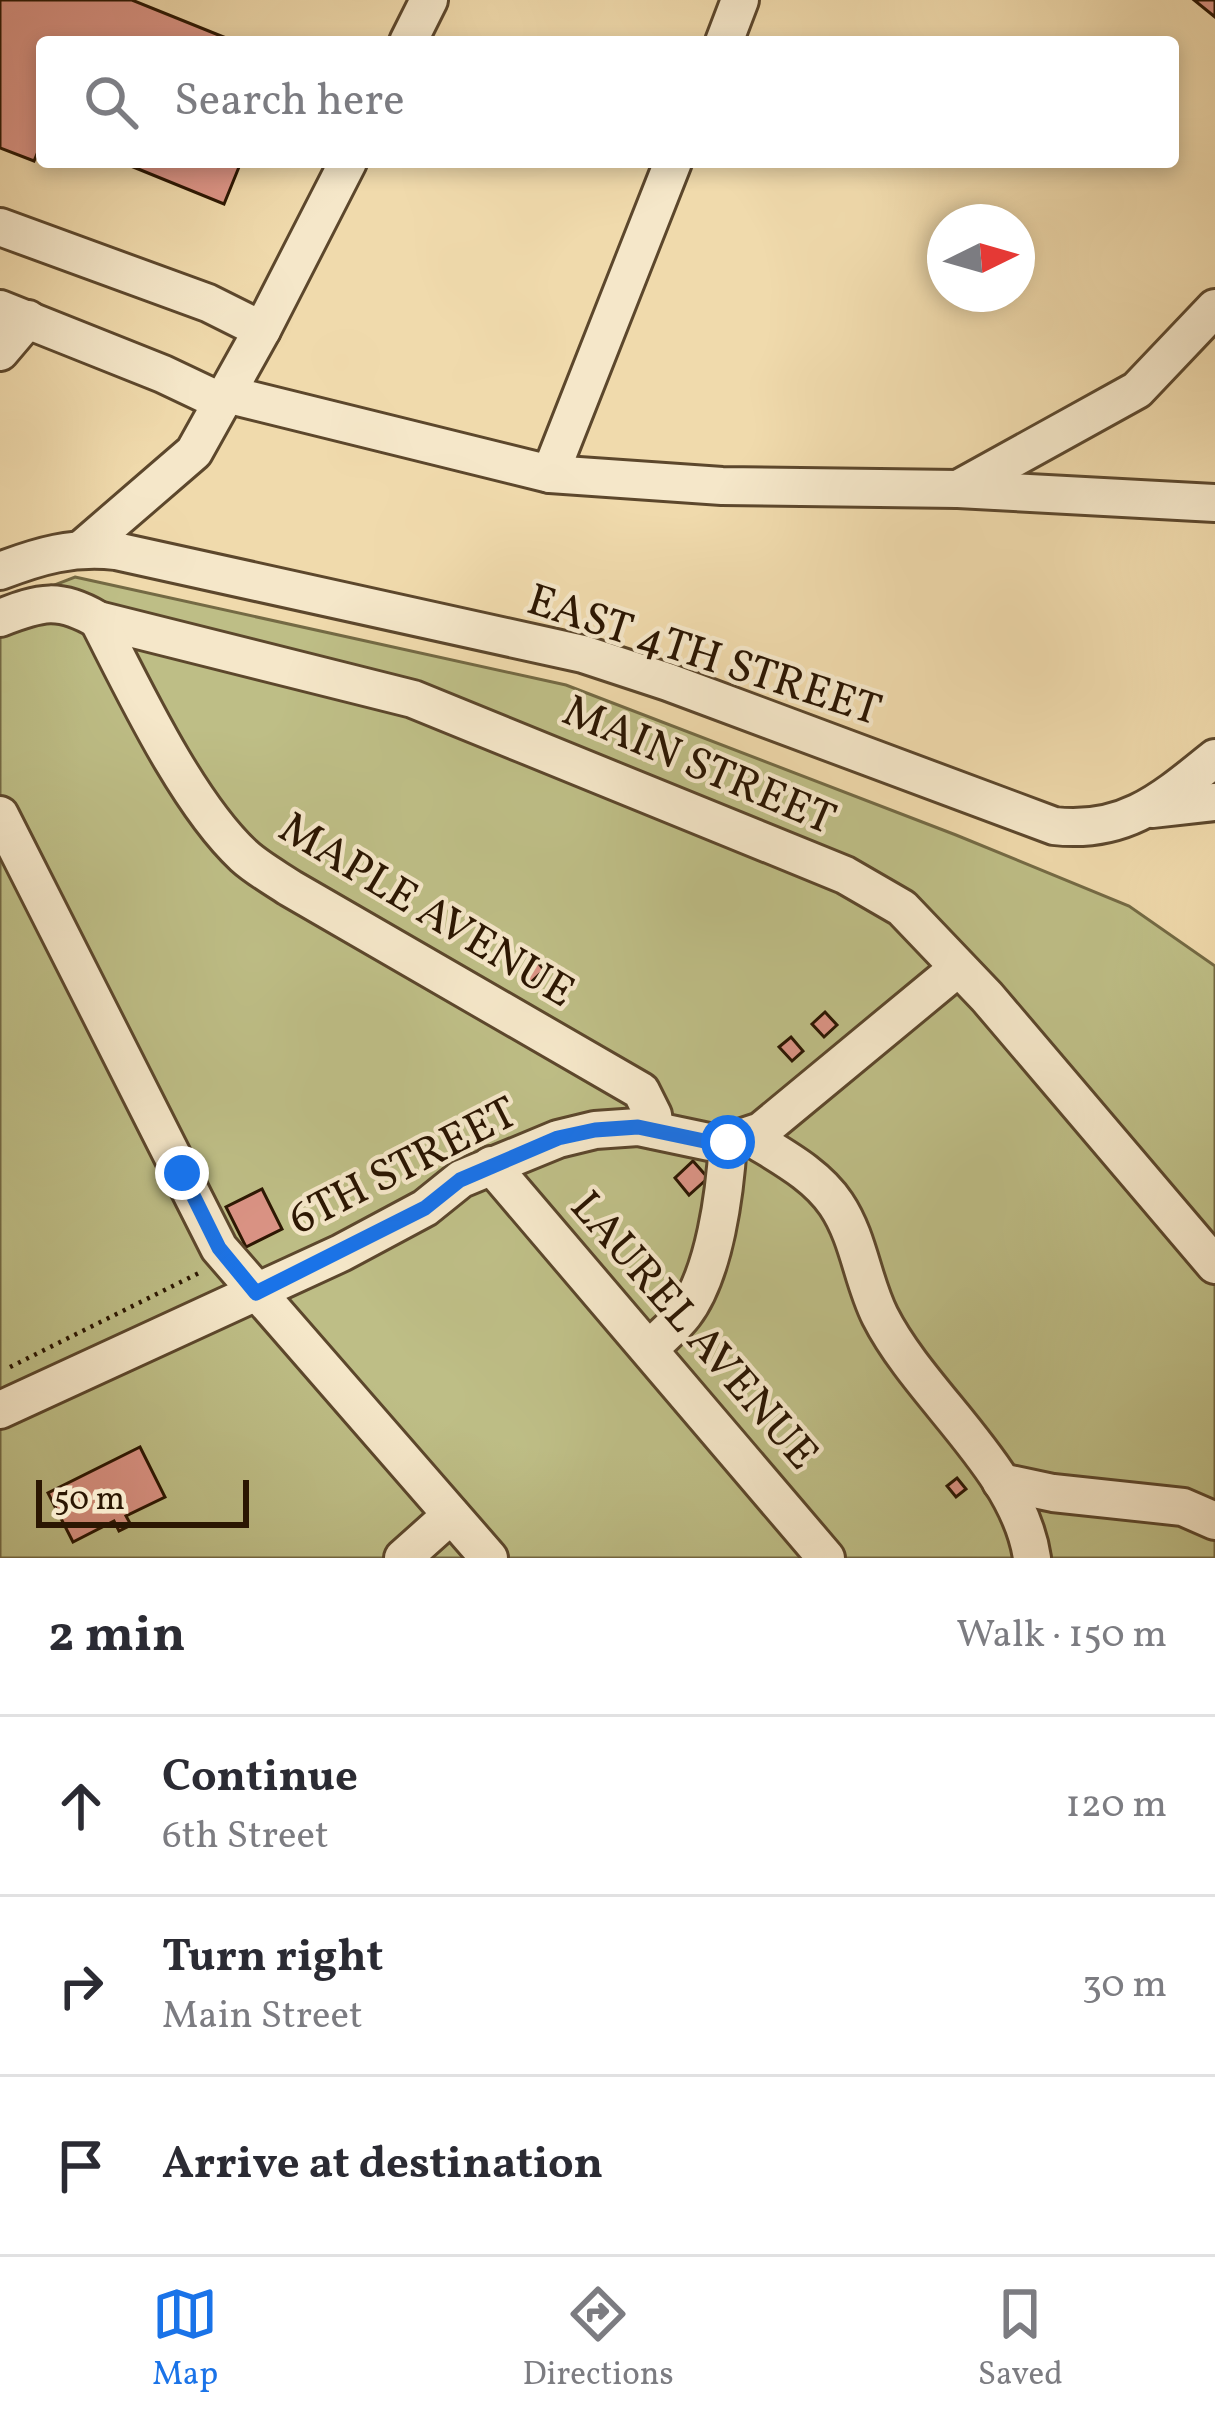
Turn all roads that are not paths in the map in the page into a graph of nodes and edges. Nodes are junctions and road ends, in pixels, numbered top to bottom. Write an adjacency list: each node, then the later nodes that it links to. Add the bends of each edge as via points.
1 (429, 0): 3 (street)
2 (740, 0): 4 (street)
3 (411, 36)
4 (726, 36)
5 (345, 168): 10 (street)
6 (672, 168): 13 (street)
7 (0, 227): 10 (street)
8 (1215, 308): 14 (street, via 1138,391)
9 (14, 314): 11 (street); 12 (street)
10 (262, 330): 12 (street)
11 (0, 352)
12 (224, 398): 13 (street); 16 (street, via 194,452)
13 (550, 474): 14 (street)
14 (958, 489): 15 (street)
15 (1215, 503)
16 (84, 548): 17 (street, EAST 4TH STREET); 22 (street, EAST 4TH STREET, via 584,654 1054,826 1100,826)
17 (0, 571)
18 (0, 617): 19 (street, MAIN STREET, via 50,602)
19 (98, 620): 24 (street, MAIN STREET, via 480,723 845,875 902,908); 25 (street, MAPLE AVENUE, via 206,812 244,857 641,1091)
20 (1215, 758): 22 (street, EAST 4TH STREET)
21 (1215, 802): 22 (street)
22 (1152, 808)
23 (0, 815): 29 (street, via 157,1128 228,1259)
24 (958, 968): 26 (street, via 822,1084); 28 (street, MAIN STREET)
25 (655, 1130): 26 (street, 6TH STREET, via 709,1142); 27 (street, 6TH STREET, via 595,1130)
26 (738, 1139): 30 (street, via 699,1287); 32 (street, via 807,1173 837,1206 882,1319)
27 (491, 1165): 29 (street, 6TH STREET, via 425,1208); 30 (street, LAUREL AVENUE)
28 (1215, 1265)
29 (256, 1293): 31 (street, 6TH STREET); 33 (street)
30 (651, 1348): 35 (street, LAUREL AVENUE)
31 (2, 1394)
32 (1001, 1482): 34 (street, via 1183,1508); 38 (street)
33 (451, 1514): 36 (street); 37 (street)
34 (1215, 1521)
35 (805, 1550)
36 (403, 1558)
37 (489, 1558)
38 (1032, 1558)

